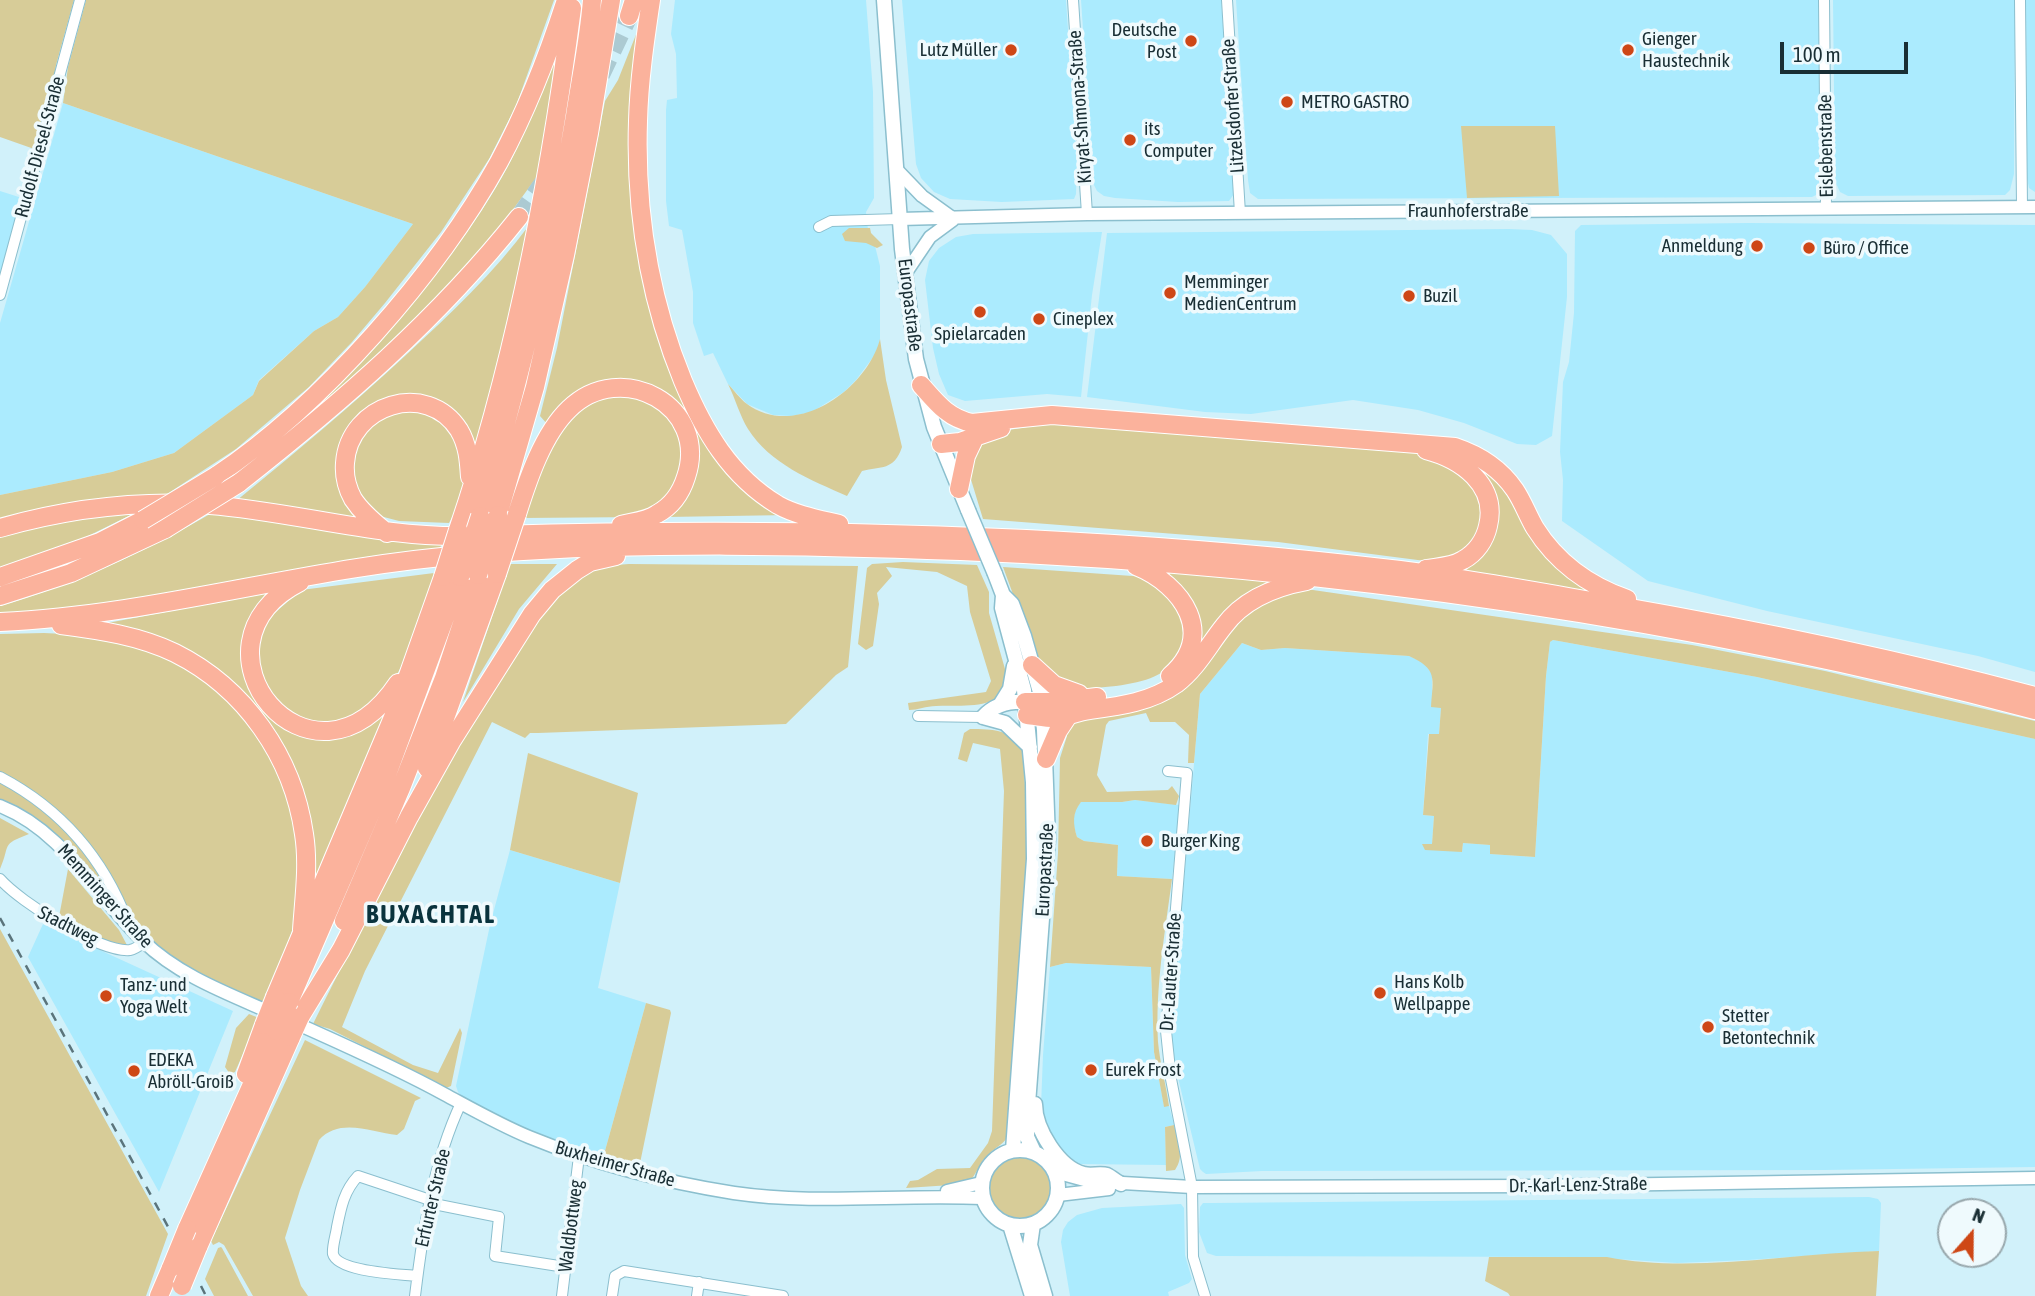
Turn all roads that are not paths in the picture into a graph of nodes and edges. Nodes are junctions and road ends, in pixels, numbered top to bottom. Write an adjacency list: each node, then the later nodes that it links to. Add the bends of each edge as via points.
1 (80, 0): 22 (street, Rudolf-Diesel-Straße)
2 (566, 0): 39 (highway, bridge, via 520,122 486,186 455,232 359,349 307,402 216,476 100,542)
3 (573, 0): 27 (highway, via 533,251)
4 (593, 0): 28 (highway, via 549,253)
5 (611, 0): 28 (highway, via 589,133 535,387)
6 (651, 0): 32 (highway, via 638,120 639,194 659,316 704,428 722,456 780,506)
7 (884, 0): 12 (main road, Europastraße)
8 (1073, 0): 16 (street, Kiryat-Shmona-Straße)
9 (1227, 0): 15 (street, Litzelsdorfer Straße)
10 (1824, 0): 14 (street, Eislebenstraße)
11 (2020, 0): 13 (street)
12 (897, 170): 18 (main road, Europastraße); 19 (street, via 922,196)
13 (2029, 207): 14 (street, Fraunhoferstraße)
14 (1826, 209): 15 (street, Fraunhoferstraße)
15 (1240, 213): 16 (street, Fraunhoferstraße)
16 (1087, 214): 19 (street, Fraunhoferstraße)
17 (519, 217): 41 (highway, bridge, via 457,291 374,373 239,483 165,529 71,573)
18 (901, 219): 19 (street, Fraunhoferstraße); 20 (street, via 831,221); 21 (main road, Europastraße)
19 (955, 219): 21 (street, via 930,237)
20 (819, 227)
21 (905, 274): 23 (main road, Europastraße)
22 (0, 295)
23 (922, 385): 24 (highway, via 949,415); 25 (main road, Europastraße)
24 (979, 430): 25 (highway, via 960,442); 26 (highway, via 966,456); 36 (highway, via 1072,421 1429,451 1472,472 1488,499 1491,515 1486,536 1464,560); 42 (highway, via 1021,416 1052,415 1455,447 1475,454 1500,473 1549,547 1583,579 1627,599 1683,609)
25 (941, 444): 26 (main road, Europastraße)
26 (959, 489): 46 (main road, Europastraße, bridge, via 1003,595 1012,604)
27 (470, 493): 28 (highway); 30 (highway, via 466,446 450,420 415,404 380,409 352,435 345,473 356,503)
28 (480, 516): 38 (highway, bridge); 38 (highway, bridge)
29 (0, 528): 30 (highway, via 84,511 184,504 237,508)
30 (387, 533): 31 (highway, via 442,537)
31 (588, 533): 32 (highway); 60 (highway, bridge, via 657,514 683,486 690,458 687,436 672,409 650,393 633,387 603,389 584,397 568,409 540,454)
32 (839, 534): 33 (highway); 34 (highway)
33 (884, 540): 35 (highway); 36 (highway, via 1119,544)
34 (674, 547): 37 (highway, via 517,551); 60 (highway, via 590,562 552,590 486,685)
35 (1119, 559): 40 (highway); 48 (highway, via 1156,575 1179,595 1190,621 1188,651 1177,670 1157,684)
36 (1405, 571): 42 (highway)
37 (322, 572): 43 (highway, via 153,606); 45 (highway, via 285,590 257,623 250,656 254,681 276,713 320,731 361,722 388,698)
38 (460, 576): 45 (highway); 65 (highway, via 385,780); 66 (highway, via 444,678)
39 (0, 577)
40 (1324, 578): 51 (highway, via 1737,642); 53 (highway, via 1274,589 1248,603 1231,617 1192,669 1162,693)
41 (0, 596)
42 (1702, 620): 47 (highway)
43 (23, 621): 44 (highway); 63 (highway, via 113,633 158,646 211,675 248,710 269,736 296,796 306,852)
44 (0, 622)
45 (422, 636): 63 (highway, via 394,715)
46 (1024, 663): 48 (highway); 49 (main road, via 1012,670 1010,689); 50 (main road, Europastraße)
47 (2035, 696)
48 (1083, 699): 50 (highway)
49 (1000, 705): 50 (main road); 54 (main road)
50 (1034, 709): 53 (highway); 54 (main road); 55 (main road, Europastraße); 56 (main road, Europastraße)
51 (2035, 710)
52 (918, 716): 54 (street)
53 (1068, 716): 56 (highway)
54 (982, 717): 55 (main road, via 1005,723)
55 (1031, 748): 71 (main road, Europastraße, via 1034,859)
56 (1046, 759): 69 (main road, Europastraße, via 1048,839)
57 (1168, 771): 77 (street, Dr.-Lauter-Straße, via 1187,774 1166,1031)
58 (0, 777): 62 (street, Stadtweg, via 36,798 81,839 115,891)
59 (0, 806): 62 (street, Memminger Straße, via 51,838)
60 (409, 817): 66 (highway, via 341,950)
61 (0, 879): 64 (street, Stadtweg, via 32,907 109,947 131,950)
62 (130, 927): 64 (street, Memminger Straße)
63 (302, 930): 65 (highway)
64 (144, 942): 68 (street, Memminger Straße, via 201,981)
65 (282, 999): 67 (highway, bridge)
66 (300, 1017): 67 (highway, bridge)
67 (277, 1031): 86 (highway, bridge); 87 (highway, bridge)
68 (325, 1037): 70 (street, Buxheimer Straße)
69 (1031, 1072): 72 (main road, Europastraße, via 1027,1137); 76 (main road, via 1038,1126 1049,1145 1077,1171 1107,1175)
70 (461, 1103): 73 (street, Buxheimer Straße); 80 (street, Erfurter Straße)
71 (1013, 1150): 72 (main road); 78 (main road, via 992,1161)
72 (1034, 1152): 74 (main road)
73 (579, 1156): 78 (street, Buxheimer Straße, via 736,1193 823,1199); 83 (street, Waldbottweg)
74 (1055, 1172): 76 (street, Dr.-Karl-Lenz-Straße); 79 (main road)
75 (2035, 1178): 77 (street, Dr.-Karl-Lenz-Straße)
76 (1121, 1184): 77 (street, Dr.-Karl-Lenz-Straße); 79 (street, Dr.-Karl-Lenz-Straße)
77 (1192, 1188): 95 (street, via 1193,1257)
78 (982, 1190): 82 (main road, via 985,1205)
79 (1058, 1195): 81 (main road, via 1046,1216)
80 (429, 1201): 83 (street, via 499,1217 495,1256); 84 (street, Erfurter Straße); 84 (street, via 358,1176 341,1204 333,1252 337,1261 349,1267)
81 (1033, 1224): 82 (main road); 94 (main road, via 1030,1245)
82 (1010, 1225): 93 (main road)
83 (565, 1267): 89 (street, Waldbottweg)
84 (416, 1276): 88 (street, Erfurter Straße)
85 (699, 1282): 90 (street, via 624,1271 615,1276); 91 (street); 92 (street)
86 (180, 1291)
87 (159, 1296)
88 (415, 1296)
89 (562, 1296)
90 (612, 1296)
91 (697, 1296)
92 (783, 1296)
93 (1032, 1296)
94 (1045, 1296)
95 (1205, 1296)

